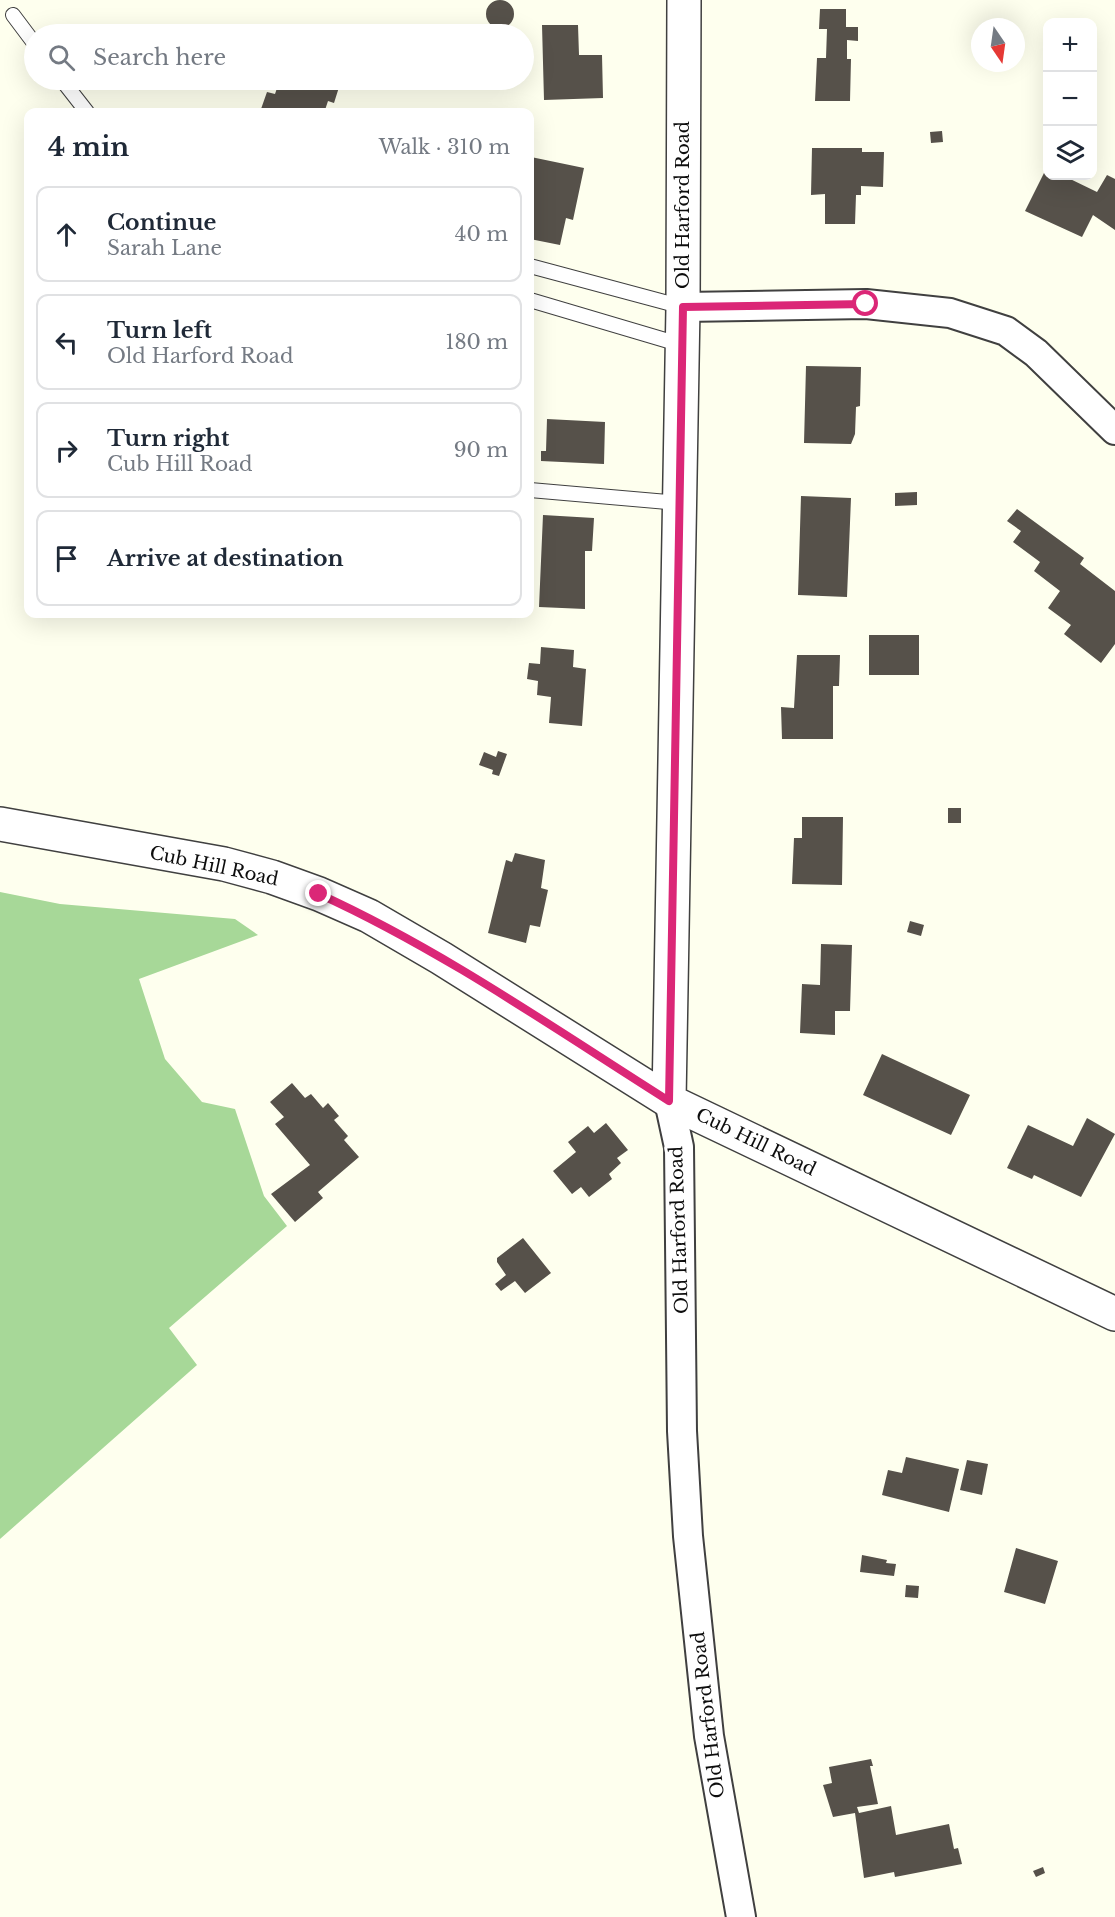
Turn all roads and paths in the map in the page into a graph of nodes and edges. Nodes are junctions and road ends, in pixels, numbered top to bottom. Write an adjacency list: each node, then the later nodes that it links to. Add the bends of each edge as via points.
1 (684, 0): 8 (street, Old Harford Road)
2 (13, 15): 3 (lane)
3 (24, 30)
4 (70, 90): 5 (lane)
5 (84, 108)
6 (534, 267): 8 (lane)
7 (534, 301): 9 (lane)
8 (683, 307): 9 (street, Old Harford Road); 10 (street, via 866,304 950,313 1006,331 1036,353)
9 (682, 345): 12 (street, Old Harford Road)
10 (1115, 430)
11 (534, 490): 12 (lane)
12 (679, 503): 14 (street, Old Harford Road)
13 (0, 824): 14 (street, Cub Hill Road, via 224,864 319,894 369,916 441,958)
14 (669, 1101): 15 (street, Cub Hill Road); 16 (street, Old Harford Road, via 679,1147 682,1431 688,1536 709,1736)
15 (1115, 1314)
16 (741, 1917)

